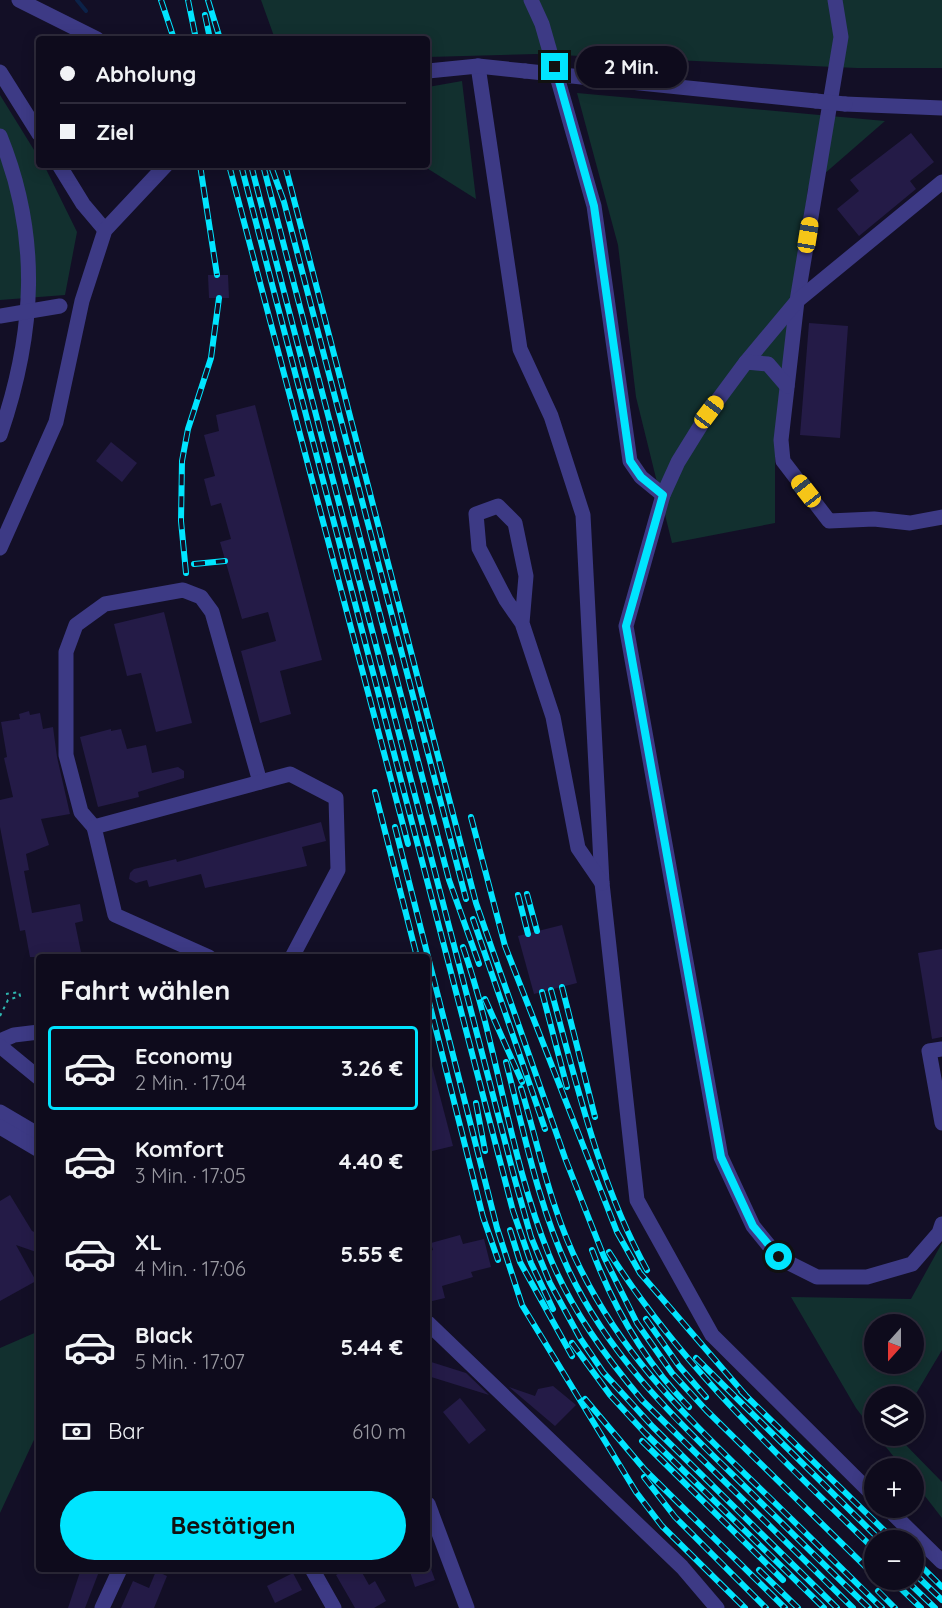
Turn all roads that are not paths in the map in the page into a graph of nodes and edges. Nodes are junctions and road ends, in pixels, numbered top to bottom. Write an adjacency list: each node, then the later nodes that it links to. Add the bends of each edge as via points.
1 (19, 0): 4 (street)
2 (531, 0): 21 (street, via 545,35 594,206 630,461 641,477)
3 (835, 0): 16 (street, via 841,37)
4 (92, 36)
5 (478, 66): 6 (street); 8 (street, bridge, via 845,104); 27 (street, via 520,349 551,416 583,515)
6 (430, 71)
7 (0, 72): 9 (street)
8 (942, 108)
9 (36, 129)
10 (0, 136): 20 (street, via 27,228 29,281 27,330 17,384)
11 (61, 168): 14 (street)
12 (163, 168): 14 (street)
13 (942, 182): 16 (street)
14 (105, 230): 15 (street)
15 (82, 301): 17 (street, bridge); 23 (street, via 56,422)
16 (797, 301): 18 (street); 19 (street)
17 (0, 316)
18 (746, 362): 19 (street, via 768,364); 21 (street, via 709,412)
19 (787, 386): 22 (street, via 781,440 783,461 830,521 874,519 909,523)
20 (0, 435)
21 (663, 495): 40 (street, via 626,626 721,1157 753,1226 779,1257 817,1277 867,1277 912,1264)
22 (942, 517)
23 (0, 548)
24 (522, 623): 24 (street, via 526,576 514,523 498,506 476,514 479,548); 27 (street, via 552,717 578,849)
25 (260, 782): 26 (street); 26 (street, via 212,612 201,597 183,590 105,604 76,625 65,664 66,755 81,812); 29 (street, via 290,774 336,798 338,870)
26 (94, 827): 28 (street, via 115,915)
27 (602, 883): 42 (street, via 637,1200 712,1335)
28 (202, 954)
29 (294, 954)
30 (36, 1032): 31 (street)
31 (0, 1041)
32 (0, 1046): 34 (street)
33 (942, 1049): 36 (street, via 929,1051)
34 (36, 1076)
35 (0, 1112): 38 (street)
36 (942, 1123)
37 (0, 1127): 39 (street)
38 (36, 1133)
39 (36, 1148)
40 (942, 1224)
41 (430, 1325): 51 (street, via 682,1567)
42 (864, 1486)
43 (430, 1509): 50 (street)
44 (896, 1518): 45 (street)
45 (942, 1562)
46 (119, 1572): 48 (street)
47 (314, 1572): 49 (street)
48 (102, 1608)
49 (334, 1608)
50 (467, 1608)
51 (717, 1608)

